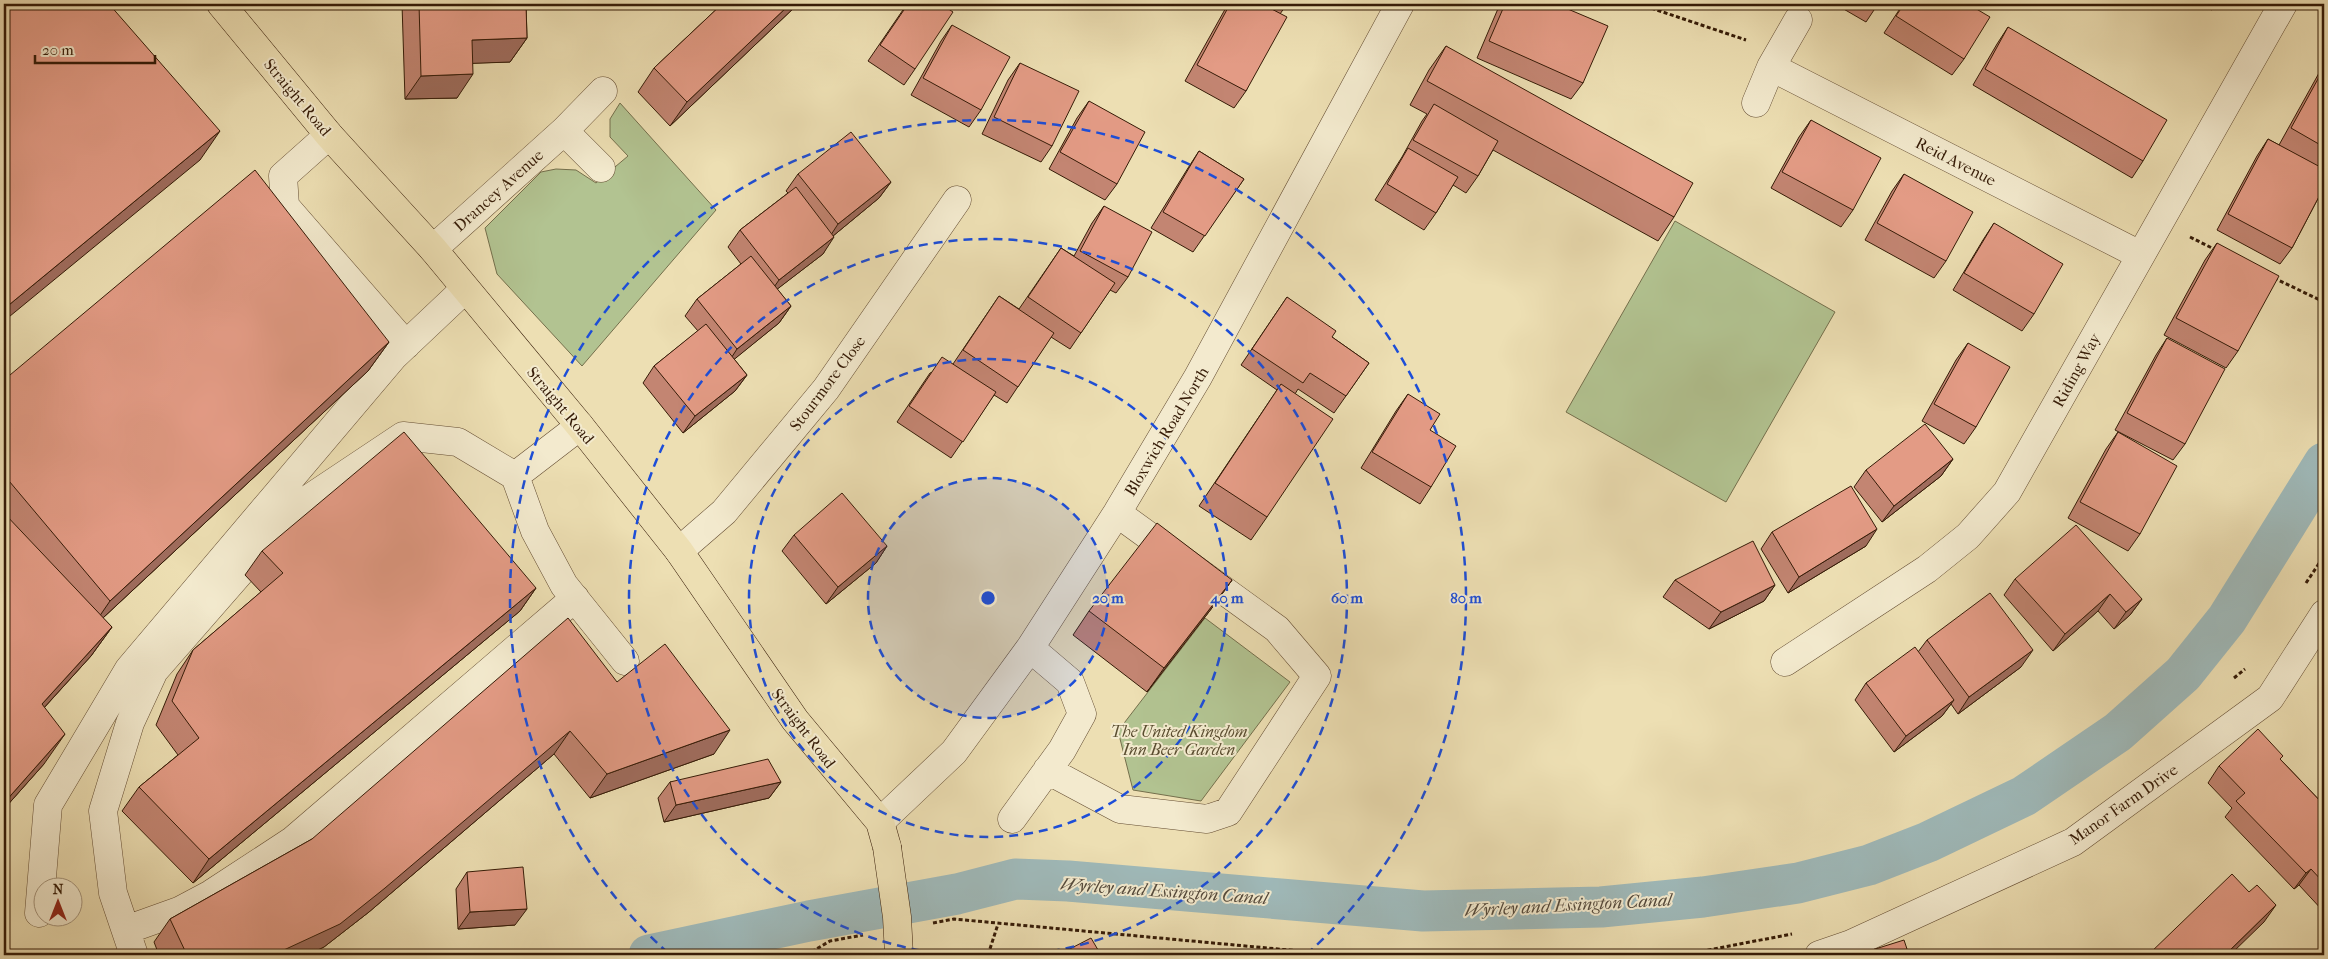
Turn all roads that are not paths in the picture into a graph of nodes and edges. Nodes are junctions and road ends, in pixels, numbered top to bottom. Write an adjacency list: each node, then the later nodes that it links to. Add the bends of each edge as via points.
1 (221, 4): 9 (main road, Straight Road)
2 (1400, 4): 18 (street, Bloxwich Road North, via 1198,377)
3 (2283, 4): 13 (street, Riding Way)
4 (1798, 20): 5 (street)
5 (1776, 59): 7 (street); 13 (street, Reid Avenue)
6 (603, 91): 8 (street, Drancey Avenue)
7 (1756, 103)
8 (564, 130): 10 (street); 12 (street, Drancey Avenue)
9 (329, 134): 12 (main road, Straight Road); 15 (street, via 283,176 286,206)
10 (601, 168)
11 (957, 200): 19 (street, Stourmore Close, via 826,388 724,512)
12 (433, 249): 14 (main road, Straight Road)
13 (2140, 255): 24 (street, Riding Way, via 2007,492 1968,536 1927,569)
14 (465, 290): 15 (street); 16 (main road, Straight Road)
15 (406, 345): 28 (street, via 129,668 48,805)
16 (580, 426): 17 (street); 19 (main road, Straight Road)
17 (515, 476): 20 (street, via 535,531 564,585); 29 (street, via 458,442 403,436 298,506 154,671 130,723 103,811 113,893)
18 (1117, 513): 22 (street, Bloxwich Road North); 25 (street, via 1277,629 1317,676 1228,812 1221,815 1206,820 1120,810)
19 (679, 551): 27 (main road, Straight Road, via 795,720)
20 (575, 598): 23 (street); 29 (street, via 292,841)
21 (2324, 614): 31 (street, Manor Farm Drive, via 2270,698 2073,842 1860,940)
22 (1030, 648): 25 (street, via 1070,682 1082,714); 27 (street, Bloxwich Road North, via 954,752)
23 (625, 660)
24 (1786, 662)
25 (1047, 770): 26 (street)
26 (1012, 819)
27 (884, 835): 30 (main road, bridge, via 897,916)
28 (42, 876)
29 (130, 943)
30 (899, 955)
31 (1819, 955)

